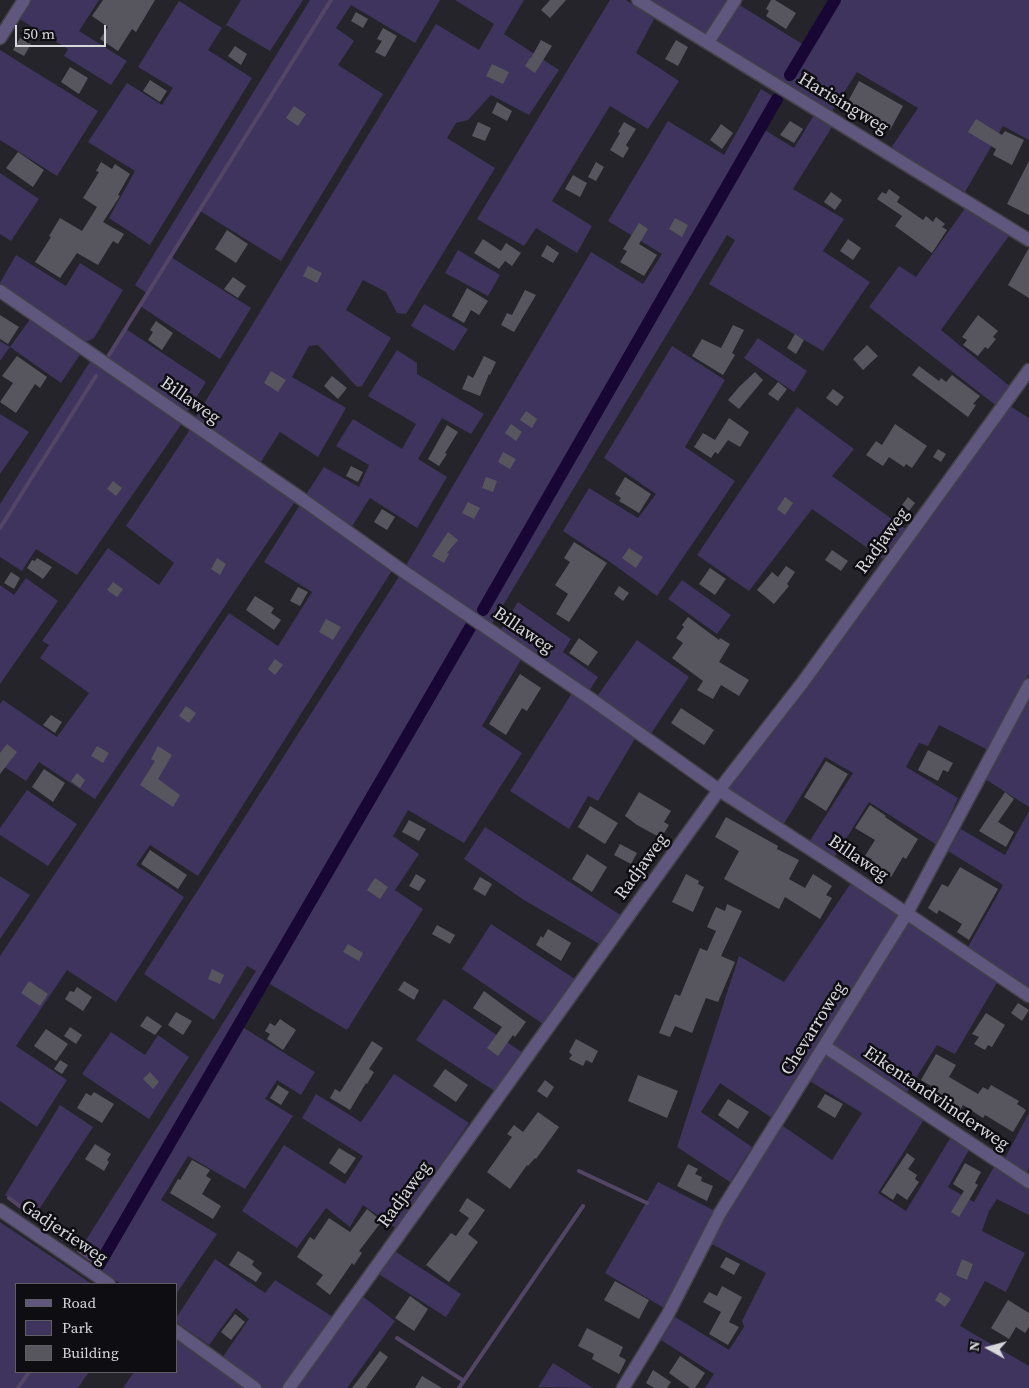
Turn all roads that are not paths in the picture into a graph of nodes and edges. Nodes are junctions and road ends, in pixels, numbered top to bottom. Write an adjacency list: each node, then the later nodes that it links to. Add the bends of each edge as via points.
1 (24, 0): 4 (street)
2 (638, 0): 5 (street, Harisingweg)
3 (735, 0): 5 (street)
4 (0, 38)
5 (708, 42): 6 (street, Harisingweg)
6 (1029, 240)
7 (0, 291): 10 (street, Billaweg)
8 (1029, 370): 10 (street, Radjaweg, via 803,682)
9 (1029, 685): 11 (street, Chevarroweg)
10 (719, 790): 11 (street, Billaweg); 19 (street, Radjaweg)
11 (908, 913): 12 (street, Billaweg); 13 (street, Chevarroweg)
12 (1029, 996)
13 (824, 1046): 14 (street, Eikentandvlinderweg); 20 (street, Chevarroweg, via 720,1213 667,1316)
14 (1029, 1182)
15 (0, 1210): 16 (street, Gadjerieweg)
16 (108, 1283)
17 (178, 1332): 18 (street)
18 (255, 1388)
19 (289, 1388)
20 (623, 1388)

